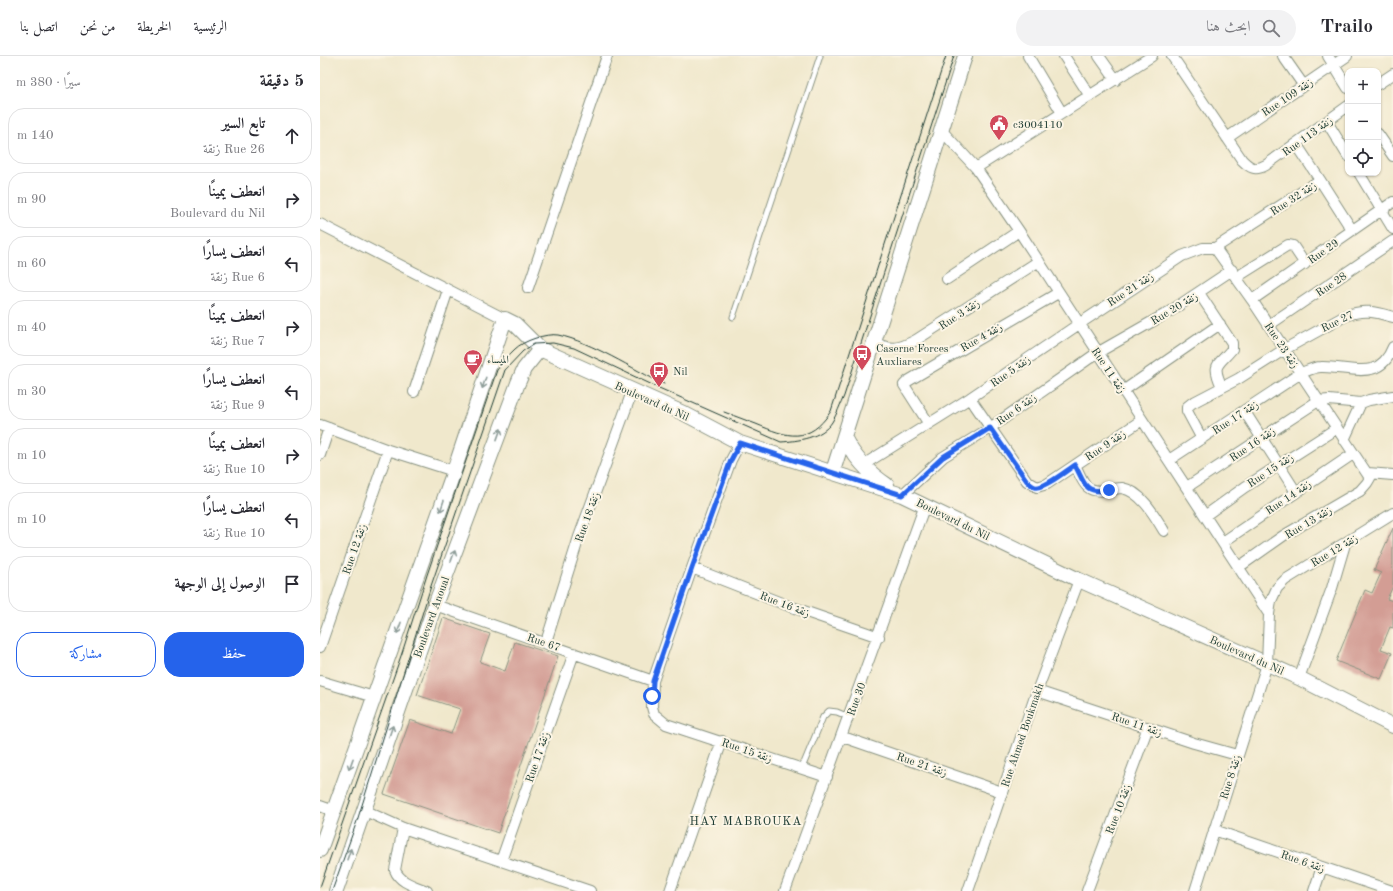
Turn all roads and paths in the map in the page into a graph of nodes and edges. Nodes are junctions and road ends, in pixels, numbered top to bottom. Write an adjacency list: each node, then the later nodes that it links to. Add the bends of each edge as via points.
1 (607, 56): 44 (street)
2 (820, 56): 49 (lane)
3 (964, 56): 22 (street)
4 (1028, 56): 20 (street)
5 (1064, 56): 18 (street)
6 (1099, 56): 14 (street)
7 (1152, 56): 14 (street)
8 (1172, 56): 24 (street)
9 (1283, 56): 17 (street)
10 (1328, 56): 12 (street)
11 (1347, 56): 12 (street, Rue 109 زنقة)
12 (1334, 65): 16 (street); 17 (street, Rue 109 زنقة)
13 (1392, 75): 15 (street)
14 (1116, 80): 18 (street)
15 (1381, 82)
16 (1345, 83)
17 (1304, 86): 24 (street, Rue 109 زنقة)
18 (1090, 96): 20 (street)
19 (1345, 108): 21 (street, Rue 113 زنقة)
20 (1062, 113): 29 (street)
21 (1326, 122): 26 (street, Rue 113 زنقة); 27 (street)
22 (942, 131): 29 (street, Rue 11 زنقة); 55 (street)
23 (1381, 136): 25 (street)
24 (1227, 138): 26 (street, Rue 113 زنقة, via 1246,164 1257,170)
25 (1390, 144): 28 (street)
26 (1297, 145): 31 (street)
27 (1345, 151)
28 (1393, 156)
29 (976, 168): 37 (street, Rue 11 زنقة)
30 (1361, 176): 33 (street)
31 (1320, 180): 36 (street, Rue 32 زنقة); 39 (street, Rue 32 زنقة)
32 (1393, 202): 33 (street, Rue 29)
33 (1382, 210): 35 (street); 36 (street, Rue 29)
34 (320, 224): 45 (street, Boulevard du Nil)
35 (1393, 229)
36 (1352, 230): 41 (street, Rue 29)
37 (1019, 231): 40 (street, Rue 11 زنقة); 43 (street)
38 (1393, 241): 54 (street, Rue 28)
39 (1215, 248): 42 (street, Rue 23 زنقة); 52 (street, Rue 21 زنقة, via 1203,248 1182,256)
40 (1039, 261): 46 (street, Rue 11 زنقة); 55 (street, Rue 3 زنقة, via 903,347 885,348)
41 (1305, 264): 42 (street, Rue 20 زنقة, via 1293,246 1288,245); 48 (street, Rue 29)
42 (1234, 274): 47 (street, Rue 20 زنقة); 48 (street, Rue 23 زنقة)
43 (946, 279)
44 (528, 288)
45 (448, 290): 51 (street, Boulevard du Nil); 64 (street)
46 (1058, 293): 52 (street, Rue 11 زنقة); 72 (street, Rue 4 زنقة, via 904,385)
47 (1199, 293): 53 (street); 56 (street, Rue 20 زنقة)
48 (1252, 300): 54 (street, Rue 23 زنقة)
49 (733, 317)
50 (1393, 317): 59 (street, Rue 27, via 1371,310 1357,311)
51 (505, 319): 58 (street, Boulevard du Nil, via 515,324); 89 (street, one-way to 89)
52 (1079, 324): 60 (street, Rue 11 زنقة); 67 (street, Rue 5 زنقة)
53 (1220, 324): 62 (street, via 1232,346 1216,368); 63 (street)
54 (1269, 325): 59 (street, Rue 23 زنقة)
55 (874, 342): 76 (street)
56 (1115, 342): 60 (street, Rue 6 زنقة)
57 (1393, 347): 61 (street, Rue 17 زنقة, via 1385,363 1372,369 1322,366)
58 (540, 349): 65 (street, Boulevard du Nil); 105 (street, Boulevard Anoual, one-way to 58, via 518,383 524,369)
59 (1285, 349): 61 (street, Rue 23 زنقة); 62 (street, Rue 27)
60 (1097, 353): 63 (street, Rue 11 زنقة); 74 (street, Rue 6 زنقة)
61 (1301, 373): 68 (street, Rue 23 زنقة); 70 (street, Rue 17 زنقة)
62 (1222, 387): 78 (street, Rue 27, via 1187,407)
63 (1123, 391): 71 (street, Rue 11 زنقة)
64 (414, 392)
65 (632, 392): 80 (street, Boulevard du Nil, via 682,413); 108 (street, Rue 18 زنقة, via 579,537)
66 (1393, 396): 69 (street)
67 (970, 398): 72 (street, Rue 5 زنقة); 74 (street)
68 (1318, 401): 69 (street); 75 (street, Rue 23 زنقة); 77 (street, Rue 16 زنقة)
69 (1361, 403): 79 (street)
70 (1245, 412): 77 (street); 78 (street, Rue 17 زنقة)
71 (1142, 420): 84 (street, Rue 11 زنقة); 86 (street, Rue 9 زنقة)
72 (929, 424): 85 (street, Rue 5 زنقة)
73 (325, 427): 81 (street); 83 (street)
74 (990, 428): 86 (street, Rue 9 زنقة, via 1033,486 1042,486); 94 (street, Rue 6 زنقة, via 943,457)
75 (1337, 428): 79 (street, Rue 23 زنقة); 87 (street, Rue 15 زنقة)
76 (844, 437): 85 (street); 88 (street)
77 (1262, 438): 87 (street); 92 (street, Rue 16 زنقة)
78 (1202, 439): 84 (street, Rue 17 زنقة)
79 (1344, 440): 82 (street, Rue 23 زنقة)
80 (740, 443): 88 (street, Boulevard du Nil); 102 (street, via 731,460)
81 (388, 450): 89 (street); 109 (street, Rue 12 زنقة)
82 (1353, 454): 90 (street, Rue 23 زنقة); 93 (street, Rue 14 زنقة)
83 (320, 455)
84 (1170, 460): 92 (street, Rue 11 زنقة)
85 (863, 465): 94 (street)
86 (1075, 465): 98 (street, via 1087,488 1096,492 1121,488 1134,493 1151,510)
87 (1279, 465): 93 (street); 97 (street, Rue 15 زنقة)
88 (833, 471): 94 (street, Boulevard du Nil)
89 (454, 472): 116 (street, one-way to 116)
90 (1368, 473): 91 (street); 101 (street, Rue 13 زنقة, via 1370,480 1360,491 1283,536)
91 (1393, 475)
92 (1187, 487): 97 (street, Rue 11 زنقة)
93 (1296, 492): 99 (street, Rue 14 زنقة)
94 (902, 495): 95 (street, Boulevard du Nil)
95 (926, 505): 103 (street, Boulevard du Nil); 107 (street, Rue 30)
96 (1393, 513): 100 (street, Rue 12 زنقة)
97 (1206, 515): 99 (street, Rue 11 زنقة)
98 (1164, 531)
99 (1223, 542): 101 (street, Rue 11 زنقة)
100 (1345, 544): 104 (street, Rue 12 زنقة, via 1285,580); 112 (street, via 1337,575)
101 (1239, 567): 106 (street, Rue 11 زنقة)
102 (692, 568): 107 (street, Rue 16 زنقة, via 788,606); 114 (street)
103 (1079, 580): 111 (street, Boulevard du Nil); 115 (street, Rue Ahmed Boukmakh)
104 (1277, 588): 106 (street, Rue 8 زنقة)
105 (435, 606): 108 (street, Rue 67); 127 (street, Boulevard Anoual, one-way to 105)
106 (1269, 614): 111 (street, Rue 8 زنقة)
107 (879, 637): 117 (street, Rue 30)
108 (546, 642): 110 (street, Rue 67)
109 (320, 648)
110 (574, 653): 114 (street, Rue 67); 132 (street, Rue 17 زنقة)
111 (1267, 664): 112 (street, Boulevard du Nil); 122 (street, Rue 8 زنقة)
112 (1299, 678): 118 (street, Boulevard du Nil)
113 (320, 681): 116 (street)
114 (653, 681): 121 (street, Rue 15 زنقة, via 654,714 666,724)
115 (1037, 691): 119 (street, Rue 11 زنقة); 125 (street, Rue Ahmed Boukmakh)
116 (374, 697): 128 (street, one-way to 128)
117 (850, 717): 120 (street, Rue 30); 123 (lane, via 829,711 823,717)
118 (1393, 726)
119 (1148, 727): 122 (street, Rue 11 زنقة); 141 (street, Rue 10 زنقة)
120 (843, 736): 124 (street, Rue 30); 125 (street, Rue 21 زنقة)
121 (722, 741): 123 (street, Rue 15 زنقة); 139 (street)
122 (1237, 755): 130 (street, Rue 8 زنقة)
123 (802, 768): 124 (street, Rue 15 زنقة)
124 (827, 777): 140 (street, Rue 30)
125 (1002, 792): 135 (street, Rue Ahmed Boukmakh)
126 (320, 806): 128 (street)
127 (363, 810): 129 (street); 136 (street, Boulevard Anoual, one-way to 127)
128 (334, 811): 131 (street)
129 (403, 828): 132 (street); 137 (street, via 395,870 397,876 402,881)
130 (1214, 830): 133 (street, Rue 6 زنقة); 142 (street, Rue 8 زنقة)
131 (320, 850)
132 (501, 861): 134 (street)
133 (1322, 867): 143 (street); 144 (street, Rue 6 زنقة)
134 (569, 888): 138 (street)
135 (971, 890)
136 (336, 891)
137 (426, 891)
138 (590, 891)
139 (670, 891)
140 (785, 891)
141 (1087, 891)
142 (1195, 891)
143 (1314, 891)
144 (1392, 891)

